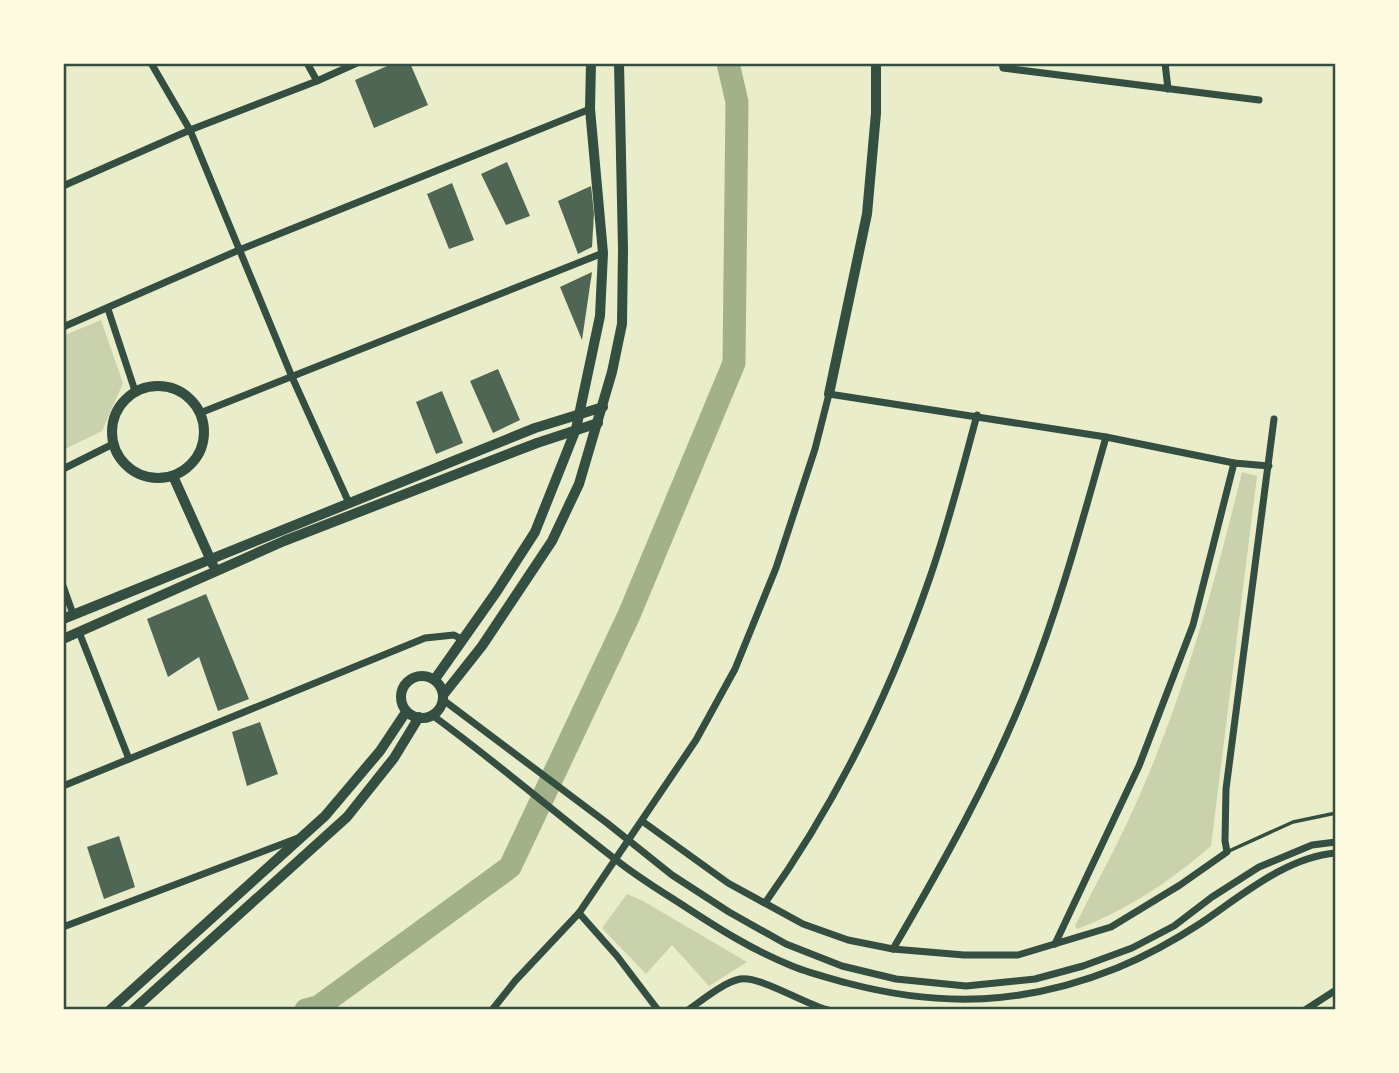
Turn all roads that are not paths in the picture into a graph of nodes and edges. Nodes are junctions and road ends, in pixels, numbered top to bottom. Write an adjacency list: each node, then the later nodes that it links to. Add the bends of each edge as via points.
1 (151, 63): 13 (street)
2 (307, 63): 9 (street)
3 (356, 63): 9 (street)
4 (591, 63): 12 (street)
5 (619, 63): 22 (street, via 622,324)
6 (876, 63): 21 (street, via 867,214)
7 (1165, 63): 10 (street)
8 (1002, 66): 10 (street)
9 (317, 81): 13 (street)
10 (1168, 89): 11 (street)
11 (1259, 100)
12 (590, 109): 15 (street); 16 (street)
13 (190, 130): 14 (street); 15 (street)
14 (63, 186)
15 (239, 250): 17 (street); 19 (street)
16 (603, 253): 19 (street); 24 (street, via 600,316)
17 (108, 309): 18 (street); 20 (street)
18 (63, 327)
19 (292, 377): 23 (street); 35 (street)
20 (135, 391): 23 (street, via 149,386 179,391); 30 (street, via 115,414)
21 (829, 394): 25 (street); 51 (street, via 776,568 735,669 696,740)
22 (603, 407): 24 (street); 27 (street)
23 (200, 413): 34 (street, via 203,443 191,463)
24 (579, 413): 28 (street); 35 (street)
25 (977, 415): 29 (street); 58 (street, via 929,580 885,691 802,850)
26 (1275, 419): 32 (street)
27 (597, 423): 28 (street); 44 (street, via 579,484 552,541)
28 (576, 429): 37 (street); 42 (street, via 535,532)
29 (1106, 437): 31 (street); 62 (street, via 1049,629 1026,690 955,841)
30 (113, 444): 33 (street); 34 (street, via 130,469 143,476)
31 (1234, 463): 32 (street); 61 (street, via 1193,625 1139,766)
32 (1269, 466): 55 (street, via 1226,789)
33 (63, 469)
34 (173, 476): 36 (street)
35 (349, 503): 36 (street)
36 (211, 560): 37 (street); 39 (street)
37 (215, 572): 40 (street)
38 (63, 586): 39 (street)
39 (68, 616): 40 (street)
40 (79, 632): 41 (street); 48 (street)
41 (63, 639)
42 (463, 640): 43 (street); 48 (street, via 439,634 425,638)
43 (435, 679): 44 (street); 45 (street, via 418,675 404,683 400,700)
44 (443, 696): 46 (street, via 440,710); 53 (street)
45 (406, 712): 47 (street); 52 (street, via 380,751)
46 (432, 715): 47 (street); 57 (street)
47 (419, 718): 67 (street, via 348,817)
48 (129, 759): 49 (street)
49 (63, 786)
50 (1336, 813): 55 (lane, via 1293,822)
51 (642, 821): 53 (street); 58 (street, via 728,883)
52 (302, 837): 60 (street); 66 (street)
53 (629, 841): 54 (street, via 681,881 786,944 842,966 896,979 966,986 1035,979 1132,948 1174,926 1259,867 1312,845); 57 (street)
54 (1336, 842)
55 (1227, 852): 61 (street, via 1111,927)
56 (1336, 853): 64 (street, via 1300,862 1261,882 1199,925 1117,968 1066,986)
57 (615, 860): 59 (street); 64 (street, via 719,929 793,967 885,993)
58 (765, 903): 62 (street, via 803,924)
59 (579, 913): 68 (street); 69 (street)
60 (63, 927)
61 (1055, 944): 62 (street, via 1018,955)
62 (893, 949)
63 (1336, 990): 73 (street)
64 (970, 1001): 72 (street)
65 (814, 1008): 70 (street, via 754,980 741,979); 71 (street)
66 (110, 1010)
67 (134, 1010)
68 (492, 1010)
69 (658, 1010)
70 (688, 1010)
71 (828, 1010)
72 (972, 1010)
73 (1305, 1010)

